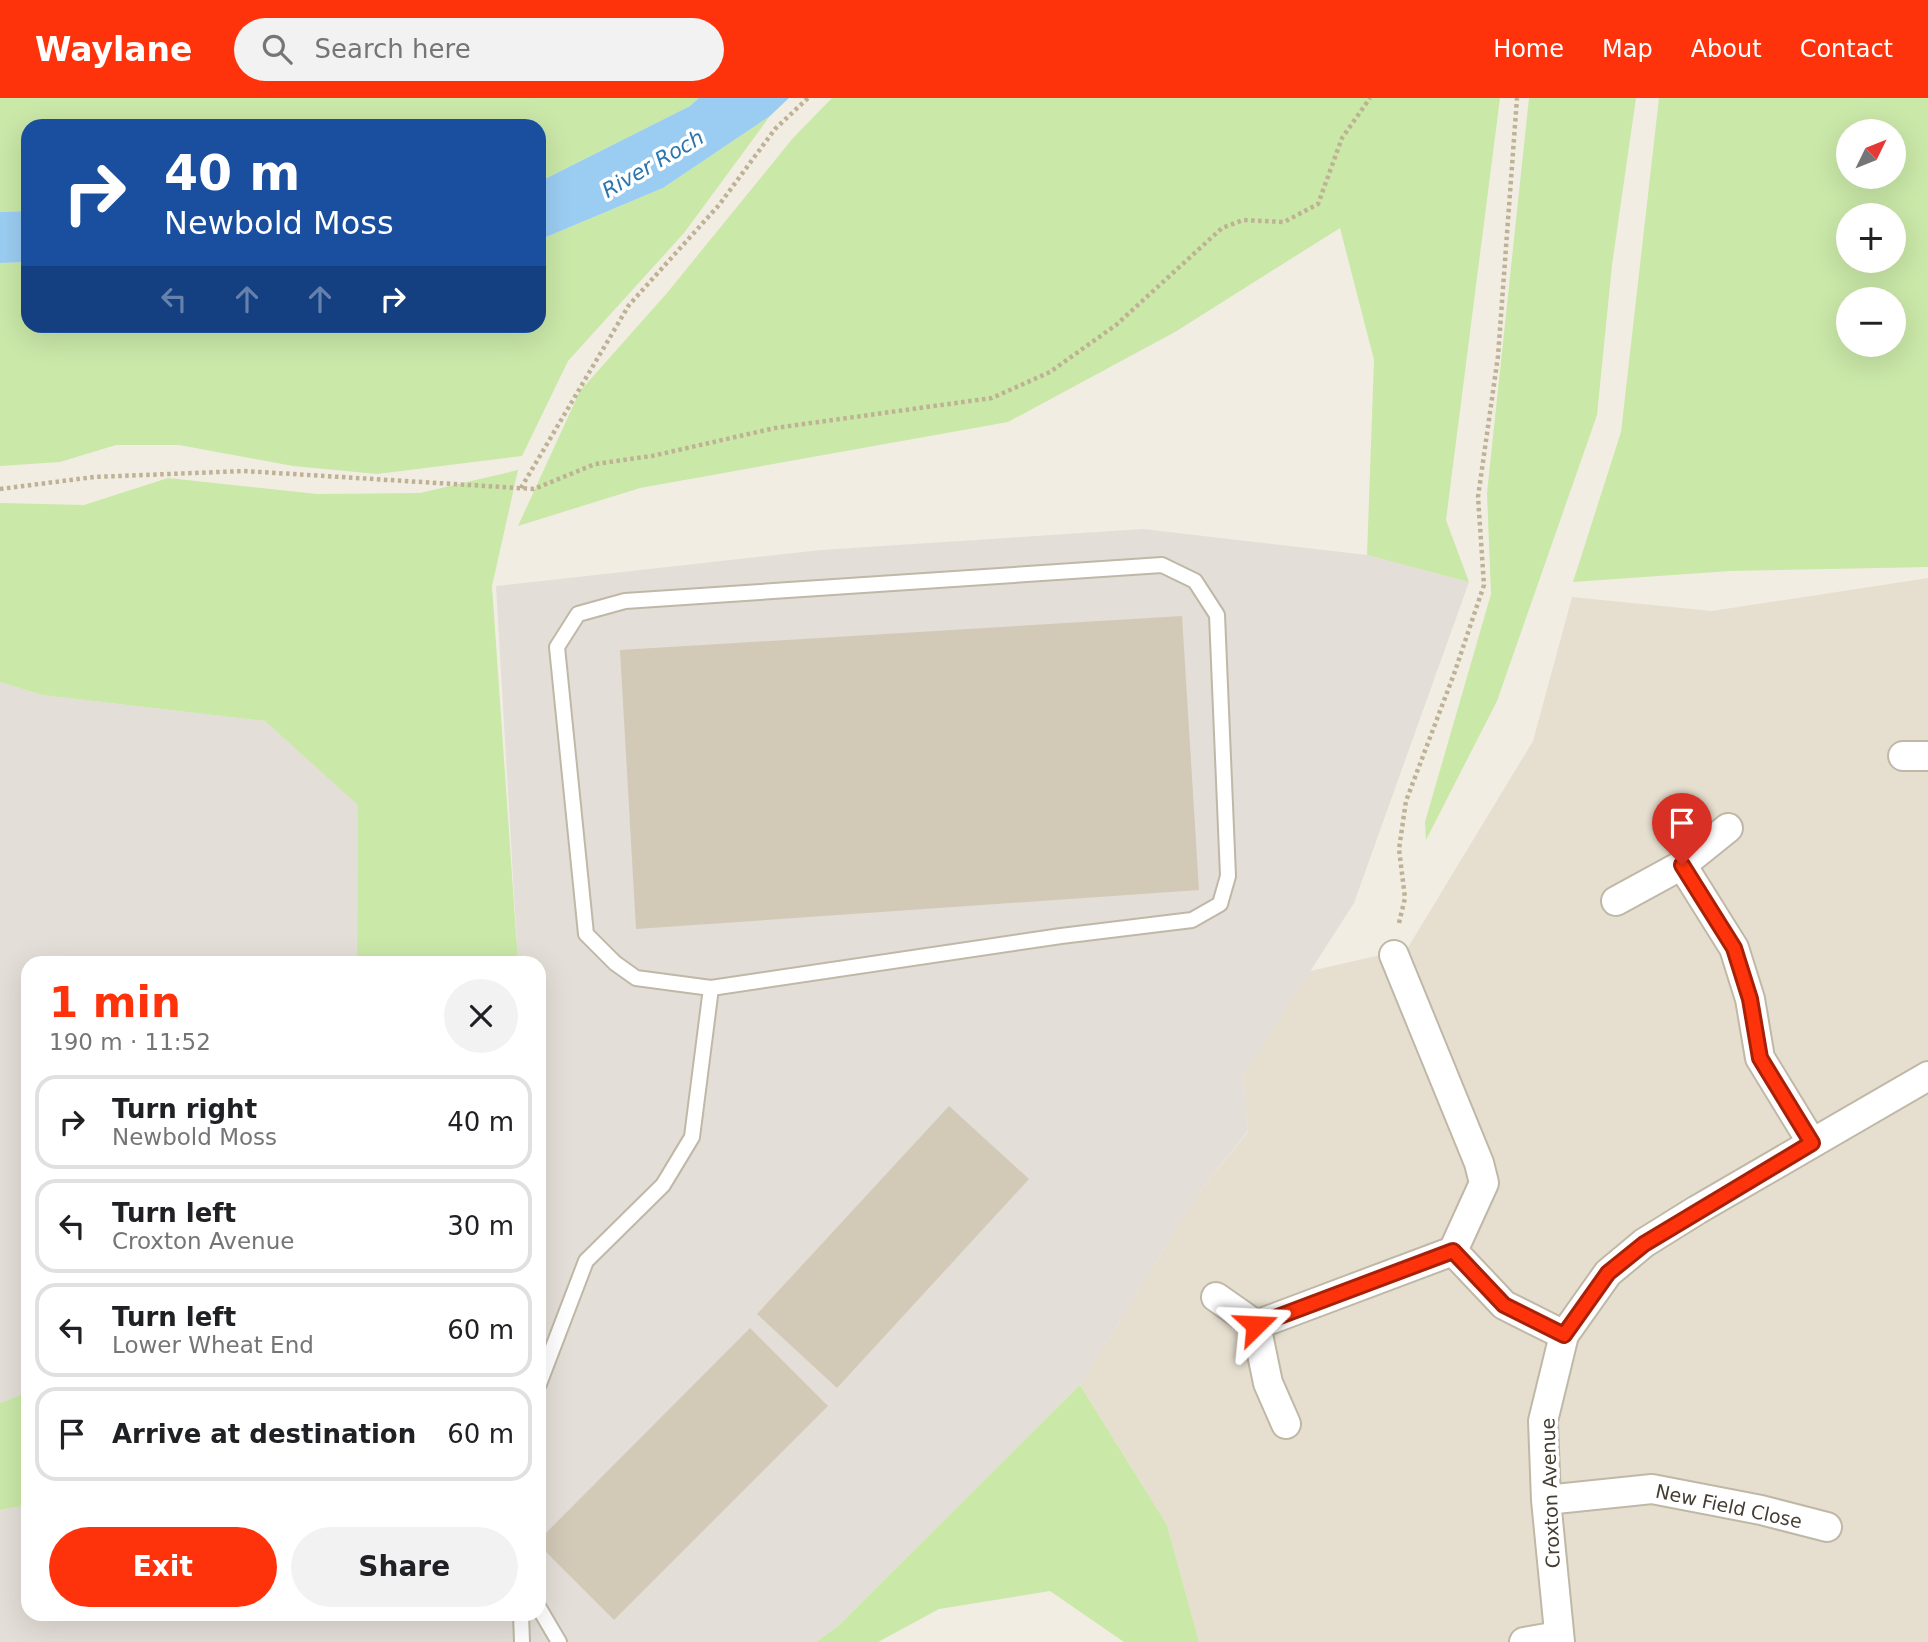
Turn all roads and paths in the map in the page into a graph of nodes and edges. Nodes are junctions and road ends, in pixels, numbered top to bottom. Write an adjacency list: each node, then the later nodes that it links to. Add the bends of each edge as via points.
1 (808, 98): 4 (path, via 775,129 719,205 629,305)
2 (1370, 98): 4 (path, via 1342,138 1318,204 1284,222 1243,220 1222,228 1115,325 1050,372 992,398 775,428 595,464 534,489)
3 (1517, 98): 9 (path, via 1498,356 1478,497 1484,585 1406,801 1399,849 1405,898)
4 (521, 488): 5 (path, via 244,471 94,477)
5 (0, 489)
6 (1728, 828): 7 (street)
7 (1682, 865): 8 (street); 12 (street, via 1734,948 1750,999 1760,1058)
8 (1616, 901)
9 (1395, 955): 13 (street, via 1484,1183)
10 (711, 988): 10 (lane, via 1192,920 1220,904 1228,876 1217,615 1195,581 1162,565 625,600 578,614 557,648 586,934 636,978); 17 (lane, via 692,1137 663,1185 586,1261)
11 (1928, 1076): 12 (street, Croxton Avenue)
12 (1812, 1143): 16 (street, Croxton Avenue, via 1644,1244 1608,1273)
13 (1453, 1251): 15 (street); 16 (street, via 1504,1305)
14 (1216, 1297): 15 (street)
15 (1256, 1325): 18 (street, via 1268,1383)
16 (1564, 1335): 19 (street, Croxton Avenue, via 1543,1421)
17 (546, 1366)
18 (1286, 1424)
19 (1546, 1500): 20 (street, New Field Close, via 1651,1489); 23 (street, Croxton Avenue)
20 (1827, 1527)
21 (546, 1620): 25 (lane)
22 (521, 1621): 24 (lane)
23 (1559, 1639): 26 (street)
24 (522, 1642)
25 (559, 1642)
26 (1524, 1642)

